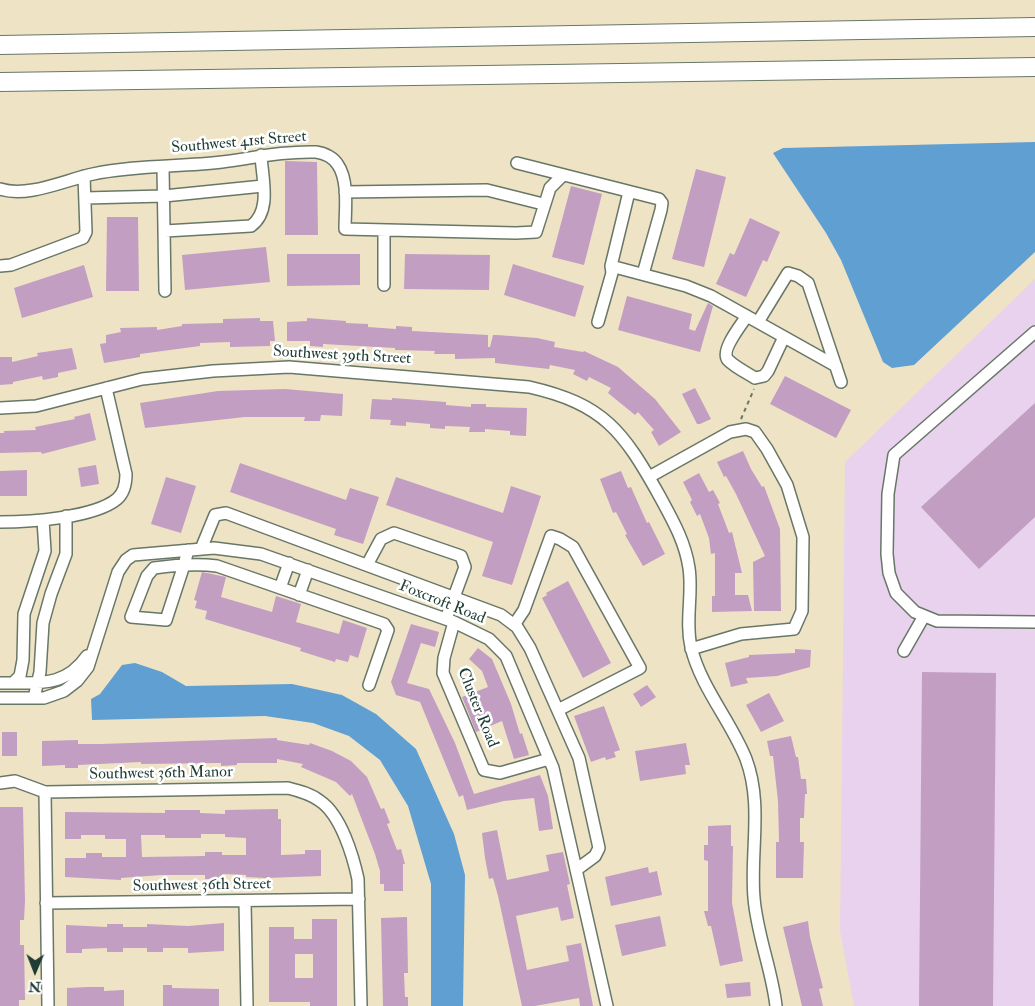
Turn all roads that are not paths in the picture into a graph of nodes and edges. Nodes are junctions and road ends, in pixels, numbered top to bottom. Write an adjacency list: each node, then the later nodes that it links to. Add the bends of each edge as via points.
1 (1035, 27): 2 (highway)
2 (0, 45)
3 (1035, 68): 4 (highway)
4 (0, 82)
5 (261, 155): 7 (street, Southwest 41st Street); 10 (street); 12 (street, Southwest 41st Street, via 318,152 329,156 339,166)
6 (517, 162): 8 (street)
7 (163, 167): 9 (street, Southwest 41st Street); 14 (street)
8 (563, 175): 13 (street); 16 (street, Southwest 41st Street, via 550,188)
9 (84, 176): 11 (street, Southwest 41st Street, via 31,190); 15 (street)
10 (263, 186): 14 (street); 18 (street, via 264,212 251,226)
11 (0, 189)
12 (345, 192): 16 (street, via 487,190); 17 (street, Southwest 41st Street, via 345,229)
13 (629, 192): 20 (street); 21 (street, via 658,199 662,203)
14 (164, 196): 15 (street); 18 (street)
15 (84, 198): 19 (street, via 86,232 83,238)
16 (543, 204): 17 (street, Southwest 41st Street, via 536,232)
17 (384, 230): 22 (street)
18 (165, 231): 23 (street)
19 (0, 266)
20 (611, 266): 21 (street); 25 (street, via 612,273)
21 (643, 274): 24 (street, via 711,296)
22 (384, 285)
23 (165, 291)
24 (747, 316): 26 (street); 28 (street, via 726,349 726,356 755,378 768,371)
25 (598, 322)
26 (758, 322): 28 (street); 29 (street, via 788,273 798,276 808,283)
27 (1035, 332): 48 (street, via 894,455 888,494 889,573 896,593 915,612)
28 (784, 337): 29 (street)
29 (836, 366): 30 (street)
30 (842, 382)
31 (106, 388): 32 (street, Southwest 39th Street, via 36,406); 33 (street, Southwest 39th Street, via 142,379 288,367 529,387 583,404 615,427 634,450); 34 (street, via 126,485 118,498 105,506)
32 (0, 408)
33 (649, 477): 53 (street, Southwest 39th Street, via 685,547 689,570 688,630); 53 (street, via 730,432 755,432 787,485 803,537 802,611 794,628 741,634)
34 (66, 516): 35 (street); 45 (street, via 66,554)
35 (43, 520): 36 (street); 43 (street, via 45,551)
36 (0, 522)
37 (201, 549): 38 (street, Foxcroft Road); 39 (street, Foxcroft Road, via 261,554); 41 (street, via 215,515 226,512)
38 (188, 550): 40 (street); 52 (street, Foxcroft Road, via 133,555 126,560 118,572)
39 (288, 563): 42 (street, Foxcroft Road); 44 (street)
40 (184, 565): 40 (street, via 166,620 131,617 147,576 154,568); 44 (street, via 217,566)
41 (367, 565): 47 (street); 47 (street, via 381,539 394,533 460,556 465,567)
42 (308, 570): 46 (street); 49 (street, Foxcroft Road)
43 (31, 587): 45 (street); 55 (street, via 24,614 23,660 20,676)
44 (280, 588): 46 (street)
45 (51, 594): 56 (street, via 43,623)
46 (299, 595): 58 (street, via 384,624 388,630)
47 (454, 598): 49 (street); 51 (street, via 501,615)
48 (924, 616): 50 (street, via 937,621); 54 (street)
49 (450, 621): 62 (street, Foxcroft Road, via 489,639 506,656); 62 (street, Cluster Road, via 444,673 484,770 500,773)
50 (1035, 622)
51 (514, 625): 61 (street, via 530,648); 61 (street, via 524,610 551,536 560,538 573,547 640,668)
52 (94, 646): 56 (street, via 70,676 53,682); 60 (street, Foxcroft Road, via 88,667 77,681 64,691)
53 (692, 649): 73 (street, Southwest 39th Street, via 746,760 753,786 754,898)
54 (904, 651)
55 (14, 682): 56 (street); 57 (street)
56 (38, 682): 60 (street)
57 (0, 683)
58 (369, 685)
59 (0, 698): 60 (street, Foxcroft Road)
60 (34, 698)
61 (558, 710): 65 (street, via 579,758 599,848 595,856)
62 (549, 758): 65 (street, Foxcroft Road)
63 (0, 783): 64 (street, Southwest 36th Manor, via 15,781)
64 (44, 792): 66 (street, Southwest 36th Manor, via 288,788 306,793 322,801 335,816 354,860); 68 (street)
65 (576, 870): 72 (street, Foxcroft Road)
66 (359, 899): 67 (street, Southwest 36th Street); 71 (street)
67 (245, 902): 68 (street, Southwest 36th Street); 70 (street)
68 (46, 903): 69 (street)
69 (48, 1006)
70 (247, 1006)
71 (361, 1006)
72 (607, 1006)
73 (776, 1006)

